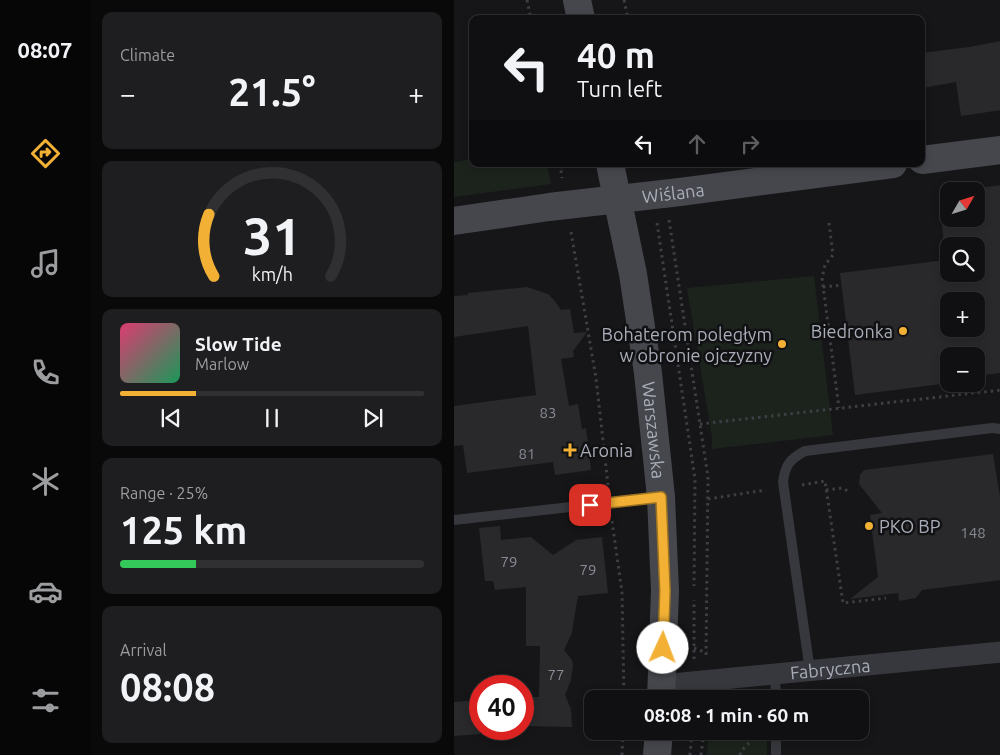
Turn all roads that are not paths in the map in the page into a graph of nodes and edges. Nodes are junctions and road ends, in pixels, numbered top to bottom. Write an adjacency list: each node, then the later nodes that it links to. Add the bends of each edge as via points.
1 (577, 0): 2 (street)
2 (580, 15)
3 (1000, 150): 4 (street)
4 (925, 160)
5 (611, 167): 7 (street, Warszawska)
6 (869, 167): 7 (street, Wiślana)
7 (617, 199): 8 (street, Wiślana); 10 (street, Warszawska, via 633,274 648,373)
8 (454, 221)
9 (1000, 429): 13 (lane, via 805,451 788,463 783,482)
10 (661, 497): 11 (lane); 15 (street, Warszawska, via 665,591)
11 (454, 520)
12 (1000, 652): 13 (street, Fabryczna)
13 (810, 671): 14 (street, Fabryczna)
14 (776, 674): 16 (street, Fabryczna); 17 (lane)
15 (661, 690)
16 (674, 690)
17 (776, 690)
18 (658, 740): 20 (street)
19 (776, 740): 21 (lane)
20 (657, 755)
21 (776, 755)

